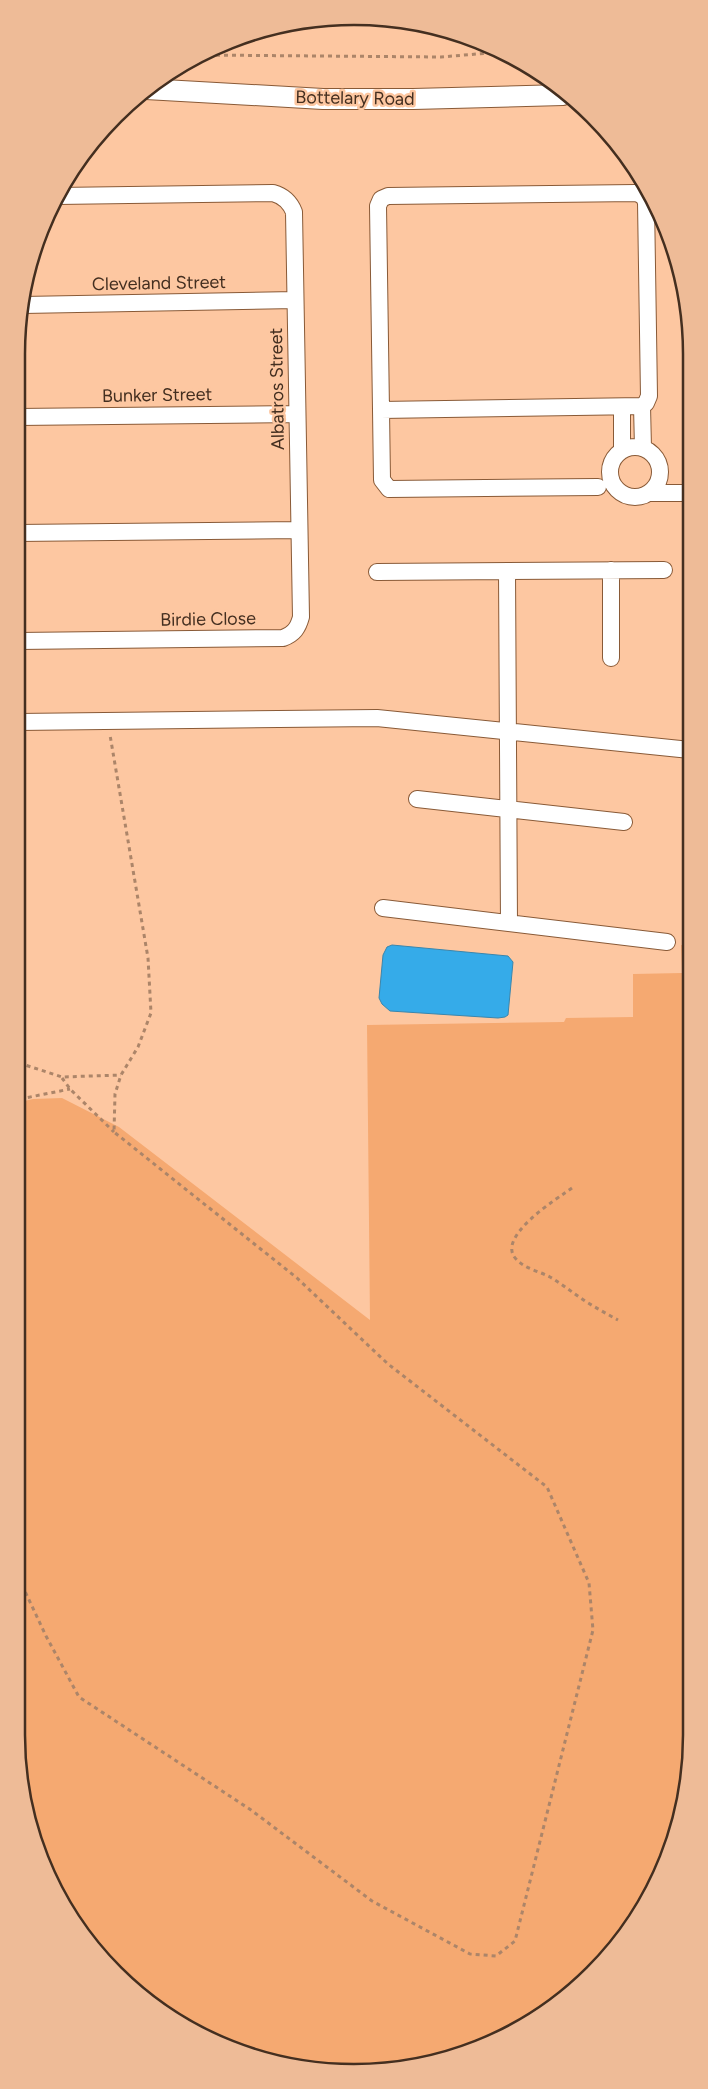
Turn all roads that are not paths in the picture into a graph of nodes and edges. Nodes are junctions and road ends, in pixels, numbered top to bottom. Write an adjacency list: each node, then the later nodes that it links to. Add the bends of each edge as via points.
1 (157, 91): 2 (main road, Bottelary Road, via 341,99)
2 (557, 95)
3 (642, 195): 10 (street, via 636,192 388,196 381,199)
4 (65, 196): 6 (street, Albatros Street, via 280,195 294,212)
5 (646, 203): 9 (street, via 649,396)
6 (295, 300): 7 (street, Cleveland Street); 11 (street, Albatros Street)
7 (29, 305)
8 (622, 406): 9 (street); 10 (street); 14 (street)
9 (642, 406): 13 (street)
10 (381, 410): 16 (street, via 382,480 389,489)
11 (297, 414): 12 (street, Bunker Street); 20 (street, Albatros Street)
12 (25, 417)
13 (643, 448): 14 (street); 15 (street, via 659,462)
14 (622, 450): 18 (street, via 611,466 614,485 630,497)
15 (660, 476): 17 (street, via 667,486); 18 (street)
16 (598, 487)
17 (683, 492)
18 (649, 493): 19 (street)
19 (683, 493)
20 (299, 530): 21 (street); 26 (street, Birdie Close, via 301,617 290,636)
21 (25, 533)
22 (611, 570): 23 (street); 24 (street); 27 (street)
23 (664, 570)
24 (507, 571): 25 (street); 29 (street)
25 (377, 572)
26 (25, 641)
27 (611, 658)
28 (25, 722): 29 (street, via 355,717)
29 (508, 731): 30 (street); 32 (street)
30 (683, 749)
31 (416, 799): 32 (street)
32 (509, 809): 33 (street); 35 (street)
33 (624, 822)
34 (383, 908): 35 (street)
35 (509, 923): 36 (street)
36 (666, 942)

